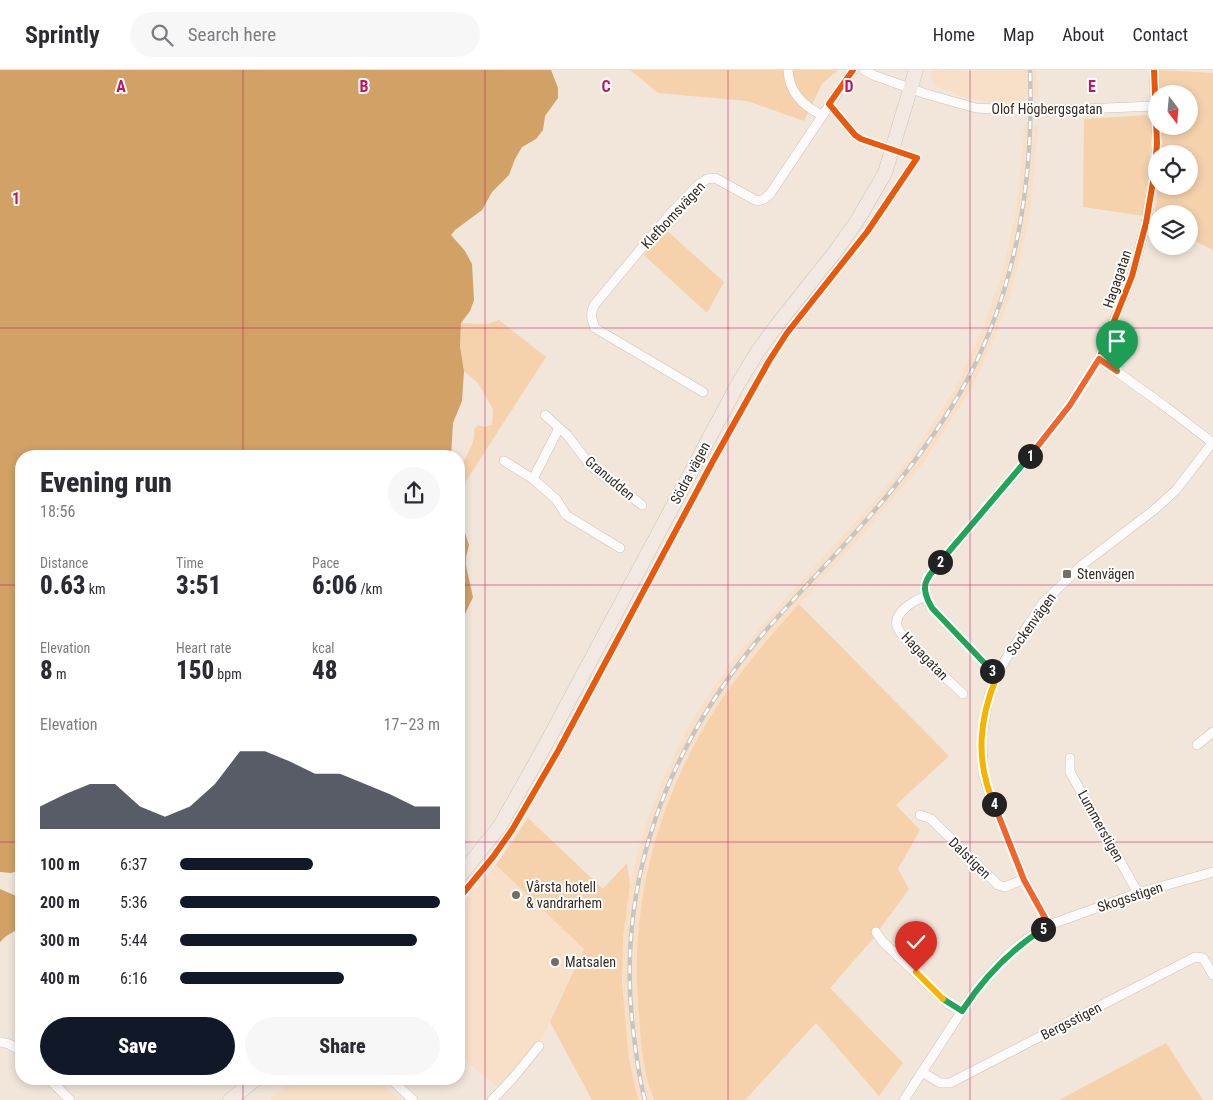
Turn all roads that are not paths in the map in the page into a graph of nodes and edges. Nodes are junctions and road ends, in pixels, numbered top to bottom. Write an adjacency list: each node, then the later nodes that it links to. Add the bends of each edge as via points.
1 (788, 70): 9 (street, via 793,91 808,108)
2 (853, 70): 9 (street, Klefbomsvägen)
3 (864, 70): 7 (street, Olof Högbergsgatan)
4 (916, 70): 7 (highway, Södra vägen)
5 (1154, 70): 6 (street, Hagagatan)
6 (1155, 85)
7 (910, 89): 8 (street, Olof Högbergsgatan, via 993,110); 27 (highway, Södra vägen, via 885,172 852,228 758,351 500,826)
8 (1148, 106)
9 (822, 115): 12 (street, Klefbomsvägen, via 764,199 757,201 715,178 699,184 664,221 590,312 595,328)
10 (1157, 135): 11 (street, Hagagatan, via 1146,223 1132,276)
11 (1099, 359): 15 (street); 20 (street, Hagagatan, via 1052,428 927,577)
12 (703, 392)
13 (544, 415): 14 (street, Granudden)
14 (559, 428): 17 (street); 18 (street, Granudden, via 592,466)
15 (1213, 442): 21 (street, Sockenvägen, via 1176,490 1082,565 1043,603)
16 (504, 461): 17 (street)
17 (533, 479): 19 (street, via 556,499 566,515)
18 (642, 505)
19 (620, 548)
20 (925, 597): 21 (street); 22 (street, Hagagatan, via 916,599 901,612 898,627 918,652)
21 (997, 676): 29 (street, Sockenvägen, via 985,711 983,773)
22 (963, 694)
23 (1213, 732): 24 (street)
24 (1197, 745)
25 (1070, 758): 30 (street, Lummerstigen, via 1070,772)
26 (920, 815): 29 (street, Dalstigen, via 931,819 998,885 1005,887)
27 (465, 870)
28 (1213, 872): 30 (street, Skogsstigen)
29 (1024, 880): 31 (street, Sockenvägen)
30 (1138, 893): 31 (street, Skogsstigen)
31 (1049, 925): 34 (street, via 1007,955 976,989)
32 (876, 932): 34 (street, via 948,1004)
33 (1213, 975): 38 (street, Bergsstigen, via 1203,958 1194,957 950,1083 940,1083)
34 (962, 1011): 38 (street)
35 (0, 1042): 37 (street)
36 (539, 1046): 45 (street)
37 (15, 1048)
38 (922, 1072): 46 (street)
39 (55, 1085): 42 (street)
40 (249, 1085): 43 (highway)
41 (397, 1085): 44 (street)
42 (70, 1100)
43 (230, 1100)
44 (413, 1100)
45 (492, 1100)
46 (904, 1100)

